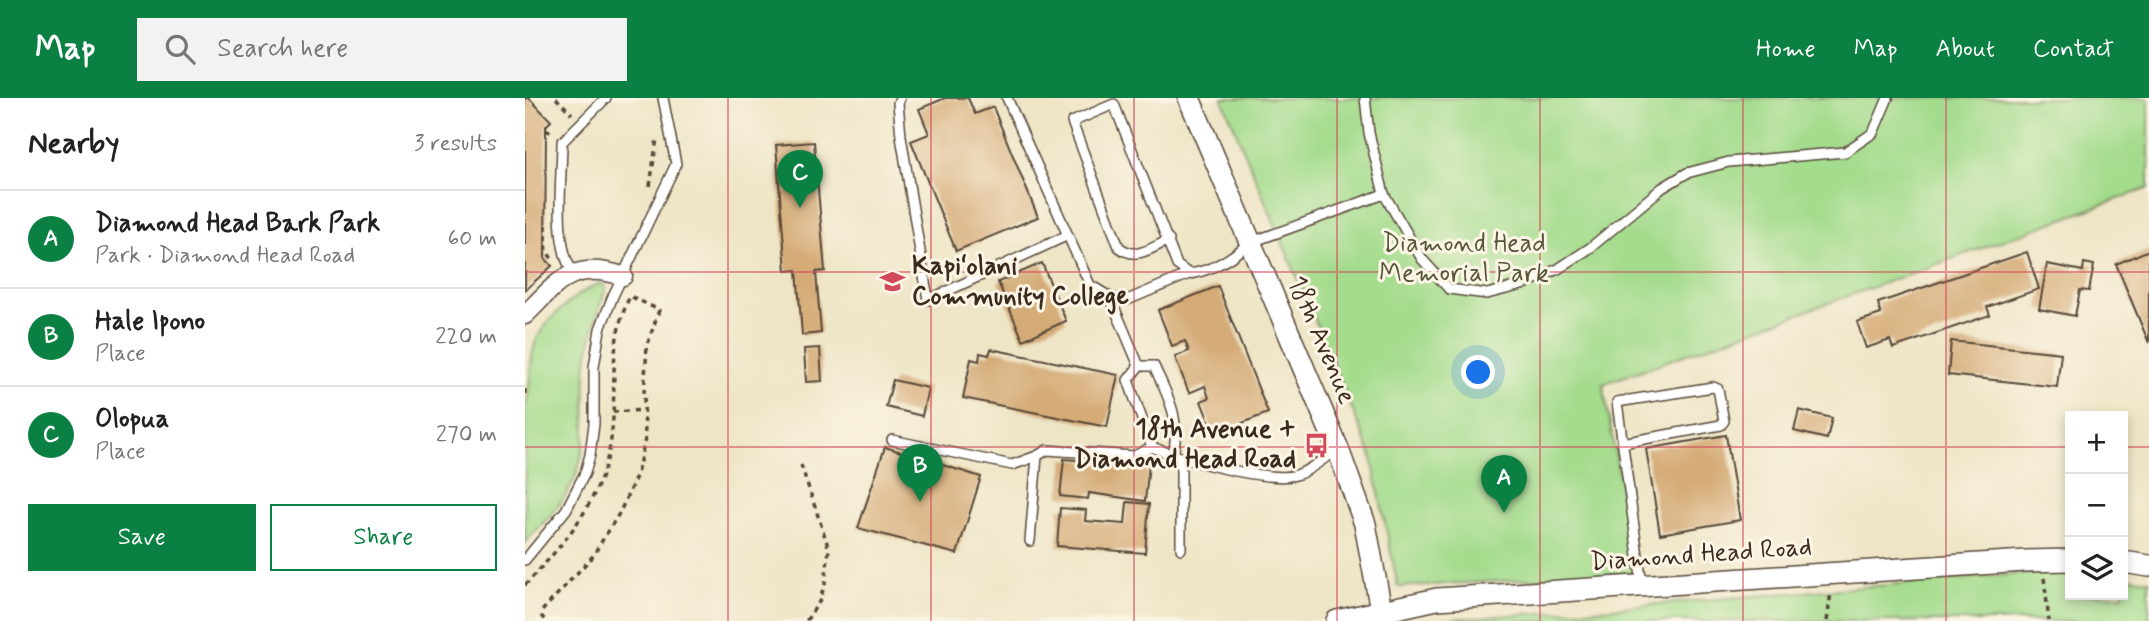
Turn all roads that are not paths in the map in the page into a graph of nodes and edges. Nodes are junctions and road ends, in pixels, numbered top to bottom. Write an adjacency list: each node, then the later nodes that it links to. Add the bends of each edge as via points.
1 (606, 98): 12 (lane, via 562,142 561,241)
2 (663, 98): 14 (lane, via 676,164)
3 (900, 98): 9 (lane, via 901,136 928,300)
4 (1007, 98): 9 (lane)
5 (1189, 98): 11 (street, 18th Avenue)
6 (1365, 98): 8 (lane)
7 (1888, 98): 8 (lane, via 1873,133 1845,152 1729,162 1687,173 1558,269 1487,294 1449,289 1422,259)
8 (1384, 194): 11 (lane)
9 (1066, 236): 15 (lane, via 1090,285)
10 (1168, 240): 10 (lane, via 1114,104 1072,122 1119,247 1137,254); 13 (lane, via 1177,265)
11 (1249, 243): 13 (lane, via 1232,258); 21 (street, 18th Avenue)
12 (573, 272): 14 (street, via 594,269); 16 (street)
13 (1189, 274): 15 (lane, via 1125,301)
14 (623, 276): 26 (lane, via 596,346 594,424 585,473 566,510)
15 (1110, 297): 17 (lane)
16 (525, 315)
17 (1139, 366): 20 (lane, via 1128,380); 22 (lane, via 1154,366 1174,411 1177,438)
18 (892, 440): 23 (lane, via 1013,465)
19 (1622, 443): 19 (lane, via 1617,402 1719,389 1721,425); 30 (lane)
20 (1152, 447): 22 (lane); 23 (lane, via 1134,456 1047,450)
21 (1338, 449): 22 (lane, via 1299,475 1284,478); 31 (street, 18th Avenue, via 1365,524)
22 (1173, 455): 25 (lane, via 1181,467)
23 (1037, 456): 24 (lane)
24 (1030, 541)
25 (1181, 549)
26 (525, 560)
27 (2065, 560): 30 (street, Diamond Head Road)
28 (2128, 563): 29 (street)
29 (2149, 566)
30 (1643, 587): 31 (street, Diamond Head Road, via 1437,599)
31 (1381, 610): 32 (street, Diamond Head Road)
32 (1337, 621)

